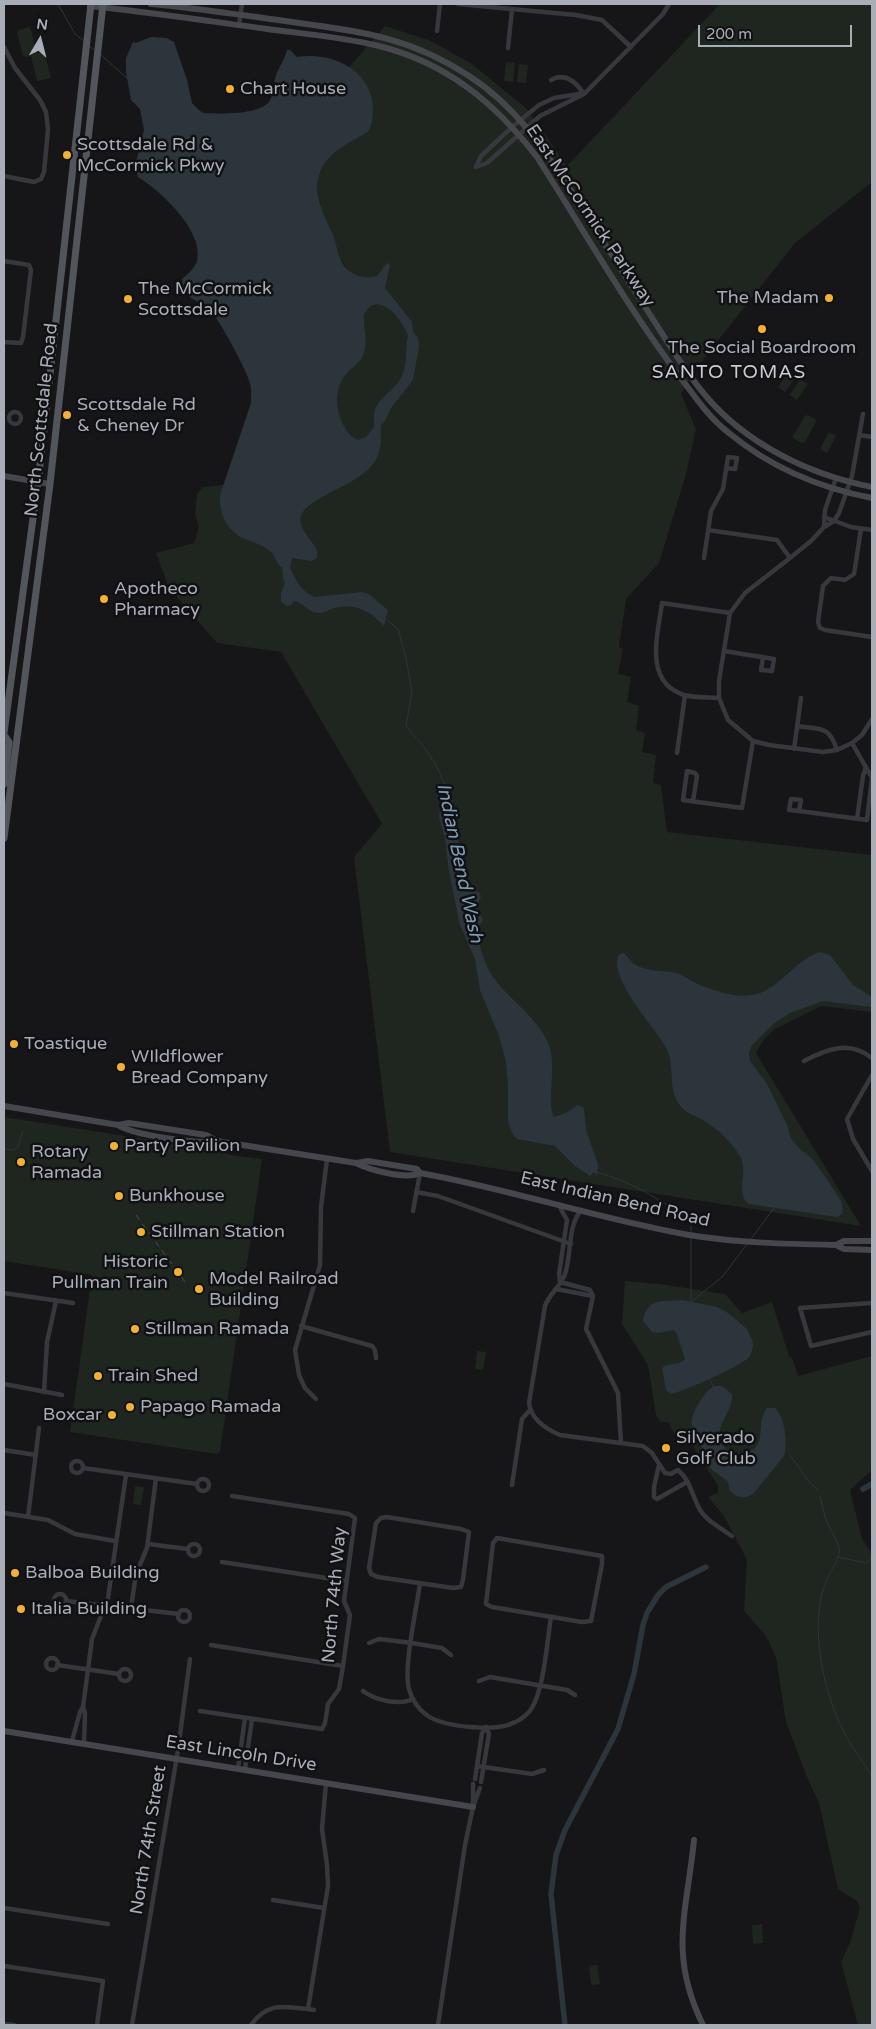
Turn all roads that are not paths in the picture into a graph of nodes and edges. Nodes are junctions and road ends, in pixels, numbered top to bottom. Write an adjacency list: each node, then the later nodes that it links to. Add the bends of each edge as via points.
1 (151, 4): 9 (main road, East McCormick Parkway)
2 (242, 4): 9 (street)
3 (440, 4): 11 (street)
4 (458, 4): 8 (street)
5 (668, 4): 13 (street, via 663,14)
6 (90, 6): 7 (main road, East McCormick Parkway); 34 (main road, North Scottsdale Road)
7 (102, 6): 10 (main road, East McCormick Parkway); 36 (main road, North Scottsdale Road)
8 (512, 9): 13 (street, via 602,20); 14 (street)
9 (240, 15): 10 (street); 15 (main road, East McCormick Parkway, via 380,35)
10 (239, 25): 16 (main road, East McCormick Parkway, via 378,46)
11 (437, 31)
12 (4, 47): 23 (street, via 18,72 43,104 47,116 41,179 34,182)
13 (631, 47): 18 (street)
14 (508, 48)
15 (421, 50): 16 (main road); 19 (main road, East McCormick Parkway, via 471,76)
16 (416, 58): 20 (main road, East McCormick Parkway, via 486,101)
17 (551, 80): 18 (street, via 558,76 567,78 577,83)
18 (584, 94): 19 (street, via 554,98); 21 (street, via 540,116)
19 (520, 120): 20 (street); 21 (main road, East McCormick Parkway)
20 (512, 127): 22 (main road, East McCormick Parkway); 22 (street, via 481,156 476,167 487,163)
21 (527, 127): 22 (street); 26 (main road, East McCormick Parkway, via 686,370)
22 (518, 134): 27 (main road, East McCormick Parkway, via 542,165 660,350)
23 (4, 176)
24 (4, 261): 25 (street, via 29,265 31,270 24,337 21,342)
25 (4, 342)
26 (710, 400): 27 (main road); 33 (main road, East McCormick Parkway, via 758,441 783,456)
27 (704, 408): 38 (main road, East McCormick Parkway, via 727,432 752,450 778,466)
28 (863, 414): 29 (street)
29 (859, 436): 30 (street); 35 (street)
30 (872, 437)
31 (726, 468): 45 (street, via 723,489 711,511)
32 (4, 476): 34 (main road)
33 (836, 478): 35 (main road, East McCormick Parkway); 38 (street)
34 (38, 482): 36 (main road); 58 (main road, North Scottsdale Road)
35 (850, 482): 37 (main road, East McCormick Parkway); 39 (street)
36 (50, 484): 66 (main road, North Scottsdale Road)
37 (872, 487)
38 (833, 488): 39 (main road, East McCormick Parkway); 41 (street)
39 (846, 493): 40 (main road, East McCormick Parkway); 42 (street)
40 (872, 498)
41 (824, 517): 42 (street); 43 (street)
42 (834, 521): 43 (street); 44 (street)
43 (824, 527): 48 (street)
44 (861, 529): 46 (street); 50 (street, via 854,574 845,580 830,578 823,586 818,622 825,630)
45 (708, 530): 47 (street); 48 (street, via 777,540)
46 (872, 530)
47 (704, 558)
48 (790, 558): 49 (street, via 745,592)
49 (730, 613): 51 (street); 53 (street, via 662,603 655,654 658,670 667,685)
50 (872, 637)
51 (724, 651): 52 (street); 54 (street)
52 (763, 657)
53 (684, 695): 54 (street); 63 (street)
54 (719, 698): 59 (street, via 728,720)
55 (801, 698): 57 (street)
56 (872, 719): 60 (street, via 862,735)
57 (797, 726): 61 (street); 62 (street, via 827,731 832,735)
58 (4, 734): 65 (main road, North Scottsdale Road, via 9,742)
59 (753, 741): 61 (street); 67 (street, via 742,808)
60 (852, 743): 62 (street); 64 (street)
61 (794, 749): 62 (street)
62 (837, 750)
63 (677, 753)
64 (866, 767): 69 (street); 69 (street, via 872,778 866,820)
65 (4, 785): 66 (main road)
66 (7, 794): 70 (main road, North Scottsdale Road)
67 (694, 801): 67 (street, via 696,776 695,772 687,771 683,800)
68 (799, 812): 69 (street)
69 (857, 818)
70 (4, 838)
71 (872, 1058): 72 (street, via 857,1050 836,1048)
72 (804, 1061)
73 (872, 1075): 74 (street)
74 (870, 1083): 77 (street, via 844,1118 852,1139)
75 (4, 1106): 76 (main road, East Indian Bend Road, via 118,1125 126,1131 207,1143 217,1141)
76 (327, 1159): 78 (main road, East Indian Bend Road, via 413,1176); 96 (street, via 321,1207 320,1264)
77 (872, 1171)
78 (420, 1173): 79 (street); 80 (main road, East Indian Bend Road)
79 (416, 1192): 82 (street); 84 (street, via 438,1196)
80 (558, 1204): 81 (main road, East Indian Bend Road); 84 (street, via 567,1220)
81 (581, 1210): 84 (street); 85 (main road, East Indian Bend Road, via 697,1236 759,1243)
82 (414, 1211)
83 (872, 1241): 85 (main road, East Indian Bend Road, via 844,1241)
84 (568, 1243): 87 (street, via 565,1275)
85 (836, 1245): 86 (main road, East Indian Bend Road, via 844,1249)
86 (872, 1250)
87 (560, 1282): 88 (street); 89 (street)
88 (576, 1285): 91 (street); 92 (street, via 590,1290)
89 (556, 1289): 91 (street); 103 (street, via 545,1306)
90 (4, 1293): 93 (street)
91 (574, 1293): 92 (street)
92 (593, 1296): 105 (street, via 586,1329 618,1393)
93 (56, 1301): 94 (street); 100 (street, via 48,1342)
94 (73, 1303)
95 (872, 1303): 97 (street, via 800,1308 811,1346)
96 (301, 1326): 98 (street, via 372,1346); 102 (street, via 295,1350 299,1375 305,1388)
97 (872, 1332)
98 (376, 1358)
99 (4, 1384): 100 (street)
100 (44, 1392): 101 (street)
101 (62, 1395)
102 (316, 1399)
103 (530, 1410): 105 (street, via 549,1431); 114 (street, via 522,1419)
104 (39, 1428): 107 (street)
105 (621, 1443): 108 (street, via 643,1446)
106 (4, 1450): 107 (street)
107 (36, 1455): 117 (street)
108 (659, 1465): 112 (street, via 665,1473 678,1470); 112 (street, via 654,1487 657,1499)
109 (83, 1468): 110 (street)
110 (126, 1475): 111 (street); 119 (street)
111 (156, 1478): 113 (street); 120 (street)
112 (688, 1482): 118 (street, via 704,1516)
113 (197, 1484)
114 (512, 1485)
115 (232, 1496): 123 (street, North 74th Way, via 350,1514 355,1518)
116 (4, 1513): 117 (street)
117 (28, 1517): 119 (street, via 48,1520 82,1536)
118 (732, 1536)
119 (115, 1541): 126 (street)
120 (148, 1544): 121 (street); 127 (street, via 136,1574)
121 (188, 1549)
122 (222, 1562): 123 (street)
123 (346, 1581): 136 (street, North 74th Way, via 344,1601 350,1615)
124 (420, 1583): 124 (street, via 371,1574 369,1568 376,1523 380,1518 469,1532 461,1587); 131 (street)
125 (66, 1601): 126 (street)
126 (106, 1605): 127 (street); 137 (street, via 92,1639)
127 (131, 1608): 128 (street)
128 (179, 1614)
129 (551, 1616): 129 (street, via 486,1604 496,1538 602,1556 591,1621); 140 (street)
130 (369, 1643): 131 (street, via 379,1639)
131 (412, 1643): 133 (street, via 442,1648); 143 (street, via 407,1677)
132 (211, 1645): 136 (street)
133 (451, 1655)
134 (190, 1659): 152 (street, North 74th Street)
135 (58, 1665): 137 (street)
136 (343, 1666): 147 (street, North 74th Way, via 339,1689 328,1704 322,1729)
137 (88, 1670): 138 (street); 144 (street)
138 (119, 1674)
139 (479, 1681): 140 (street, via 490,1677)
140 (540, 1686): 142 (street, via 567,1690); 148 (street, via 534,1704 524,1716 513,1723)
141 (363, 1691): 143 (street, via 372,1698 402,1702)
142 (575, 1695)
143 (413, 1699): 148 (street, via 424,1712 437,1720)
144 (83, 1707): 150 (street); 151 (street)
145 (200, 1711): 146 (street)
146 (245, 1718): 147 (street); 155 (street)
147 (252, 1719): 155 (street)
148 (486, 1727): 153 (street, via 482,1733); 154 (street, via 489,1734)
149 (4, 1731): 150 (main road, East Lincoln Drive)
150 (72, 1741): 151 (main road, East Lincoln Drive)
151 (84, 1743): 152 (main road, East Lincoln Drive)
152 (176, 1758): 155 (main road, East Lincoln Drive); 168 (street, North 74th Street)
153 (477, 1766): 154 (street); 158 (street)
154 (483, 1767): 156 (street, via 532,1774); 158 (street)
155 (241, 1768): 157 (main road, East Lincoln Drive)
156 (544, 1770)
157 (326, 1783): 158 (main road, East Lincoln Drive); 162 (street, via 322,1829 328,1874)
158 (474, 1806): 170 (street, via 465,1845)
159 (694, 1840): 171 (main road, via 681,1944 690,1996)
160 (273, 1900): 162 (street)
161 (4, 1908): 163 (street)
162 (324, 1908): 169 (street, via 311,2010 287,2006 270,2009)
163 (108, 1924)
164 (4, 1966): 167 (street, via 103,1981)
165 (4, 2024): 166 (street)
166 (14, 2025)
167 (97, 2025)
168 (132, 2025)
169 (251, 2025)
170 (438, 2025)
171 (704, 2025)

